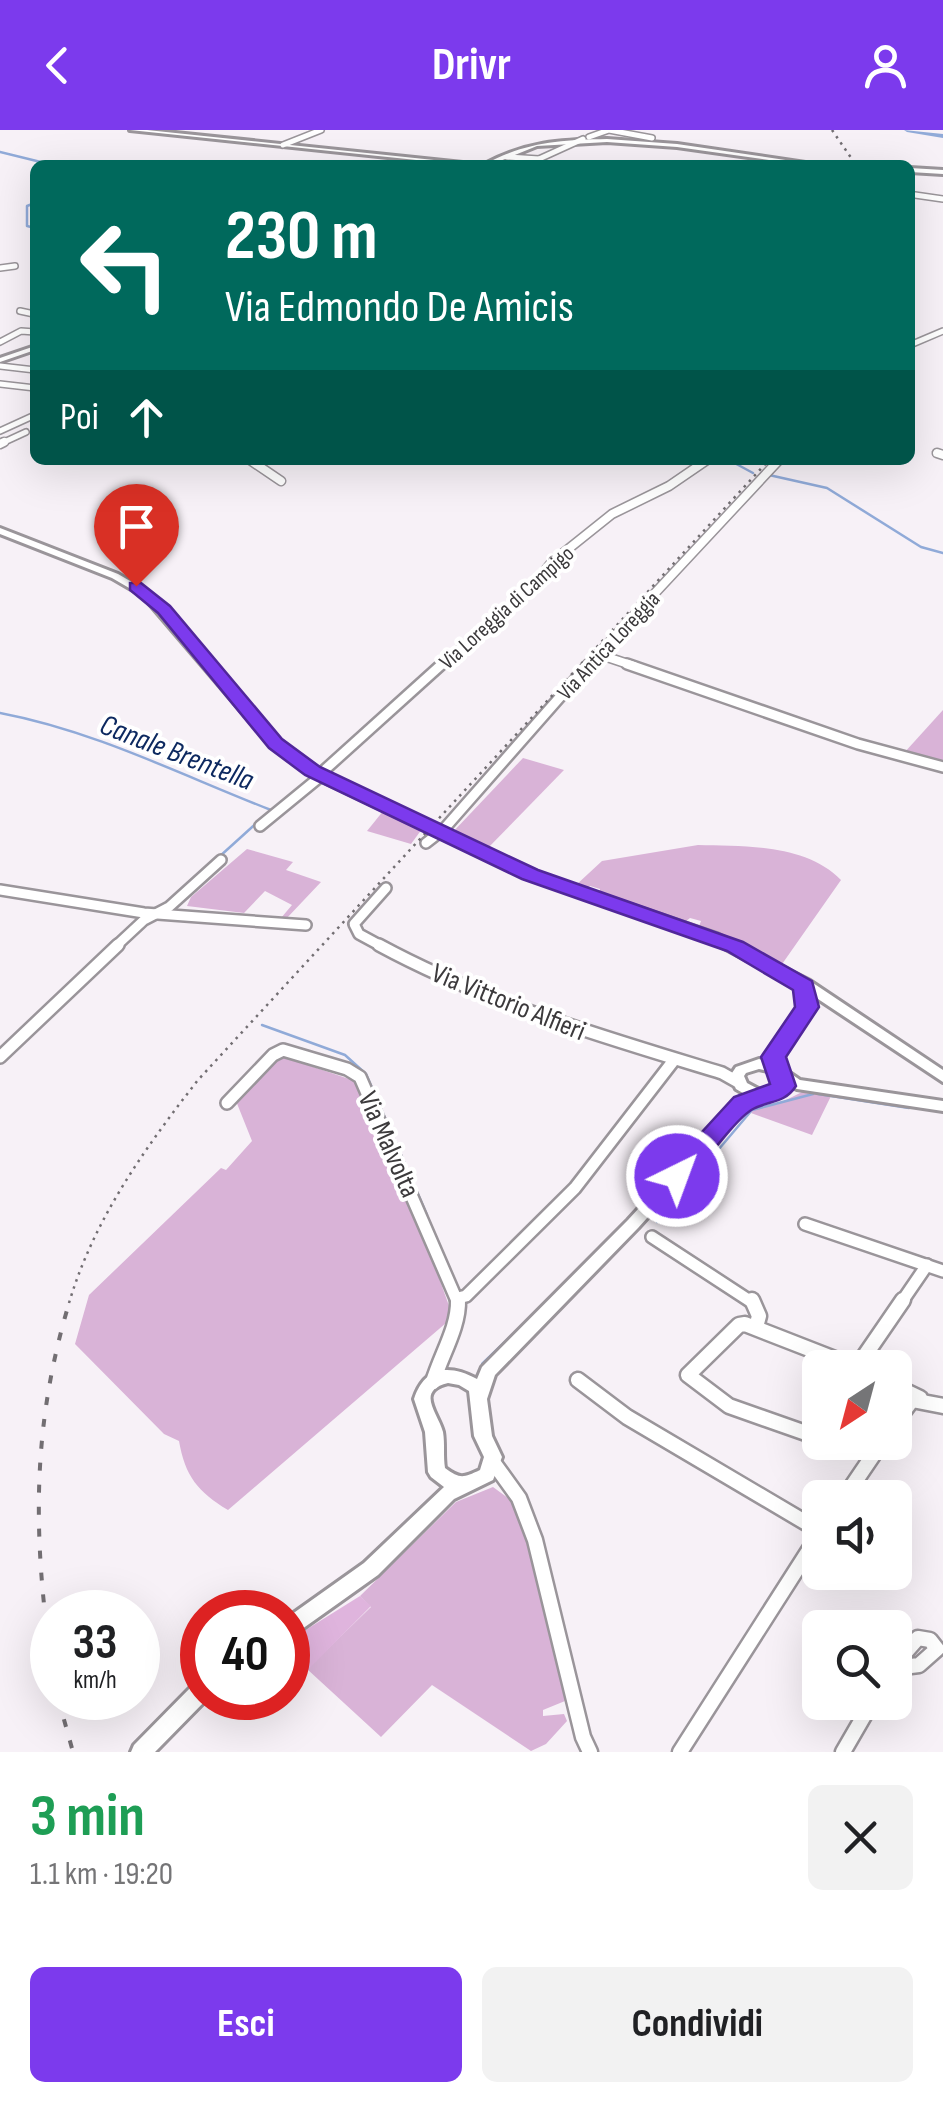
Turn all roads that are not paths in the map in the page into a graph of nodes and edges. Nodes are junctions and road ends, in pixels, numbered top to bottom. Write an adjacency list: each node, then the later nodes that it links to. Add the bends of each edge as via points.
1 (132, 130): 6 (street)
2 (322, 130): 6 (street)
3 (659, 130): 5 (street)
4 (587, 137): 5 (street); 7 (street); 10 (street)
5 (649, 137): 11 (street)
6 (282, 146): 8 (street)
7 (507, 156): 9 (street); 10 (street)
8 (427, 160)
9 (498, 160)
10 (539, 160)
11 (786, 160)
12 (915, 170): 13 (street)
13 (943, 172)
14 (915, 194): 15 (street)
15 (943, 198)
16 (14, 266): 17 (street)
17 (0, 268)
18 (20, 312): 19 (street)
19 (30, 313)
20 (30, 330): 22 (street)
21 (943, 331): 23 (street)
22 (0, 342)
23 (915, 343)
24 (30, 350): 25 (street)
25 (0, 363): 26 (street)
26 (30, 369)
27 (0, 384): 28 (street)
28 (30, 387)
29 (30, 417): 30 (street)
30 (0, 431)
31 (26, 432): 32 (street)
32 (0, 444)
33 (257, 465): 36 (street)
34 (700, 465): 40 (street, Via Loreggia di Campigo, via 612,514 565,551 527,593)
35 (774, 465): 38 (street, Via Antica Loreggia)
36 (281, 481)
37 (0, 532): 40 (street, via 146,594 276,744)
38 (598, 654): 39 (street); 42 (street, Via Antica Loreggia)
39 (943, 767)
40 (320, 776): 41 (street, Via Loreggia di Campigo); 42 (street)
41 (260, 826)
42 (440, 832): 43 (street); 49 (street, via 552,884 713,937)
43 (426, 843)
44 (222, 860): 47 (street)
45 (386, 888): 54 (street, Via Vittorio Alfieri, via 354,924 359,934 540,1018)
46 (0, 890): 47 (street)
47 (158, 912): 48 (street); 53 (street)
48 (306, 925)
49 (791, 977): 50 (street); 51 (street, via 805,988); 52 (street, via 803,998)
50 (836, 1006): 51 (street); 56 (street)
51 (807, 1007): 52 (street)
52 (794, 1025): 55 (street)
53 (0, 1057)
54 (674, 1060): 57 (street, Via Vittorio Alfieri); 64 (street, via 575,1188)
55 (775, 1072): 57 (street); 57 (street, via 762,1096); 59 (street, via 797,1084)
56 (943, 1077)
57 (741, 1085): 69 (street, via 634,1224)
58 (227, 1103): 64 (street, Via Malvolta, via 283,1050 356,1072)
59 (943, 1106)
60 (806, 1224): 62 (street)
61 (652, 1237): 65 (street, via 752,1300)
62 (925, 1268): 63 (street); 67 (street)
63 (943, 1274)
64 (458, 1298): 68 (street, via 460,1318)
65 (756, 1327): 66 (street); 78 (street, via 739,1325 690,1380 756,1417)
66 (815, 1350)
67 (870, 1350)
68 (442, 1360): 70 (street); 72 (street)
69 (488, 1372): 70 (street); 74 (street)
70 (462, 1378): 72 (street); 74 (street)
71 (578, 1380): 84 (street)
72 (434, 1382): 80 (street, via 422,1403 433,1427)
73 (912, 1394): 75 (street)
74 (480, 1396): 79 (street)
75 (920, 1398): 76 (street); 77 (street)
76 (912, 1402)
77 (943, 1406)
78 (802, 1432)
79 (493, 1462): 81 (street); 82 (street)
80 (439, 1475): 81 (street); 83 (street)
81 (472, 1484): 82 (street); 83 (street)
82 (511, 1486): 90 (street, via 534,1540)
83 (431, 1507): 86 (street, via 372,1569)
84 (802, 1521)
85 (802, 1560): 91 (street)
86 (310, 1613)
87 (180, 1712): 89 (street)
88 (862, 1720): 92 (street)
89 (141, 1752)
90 (590, 1752)
91 (680, 1752)
92 (843, 1752)

